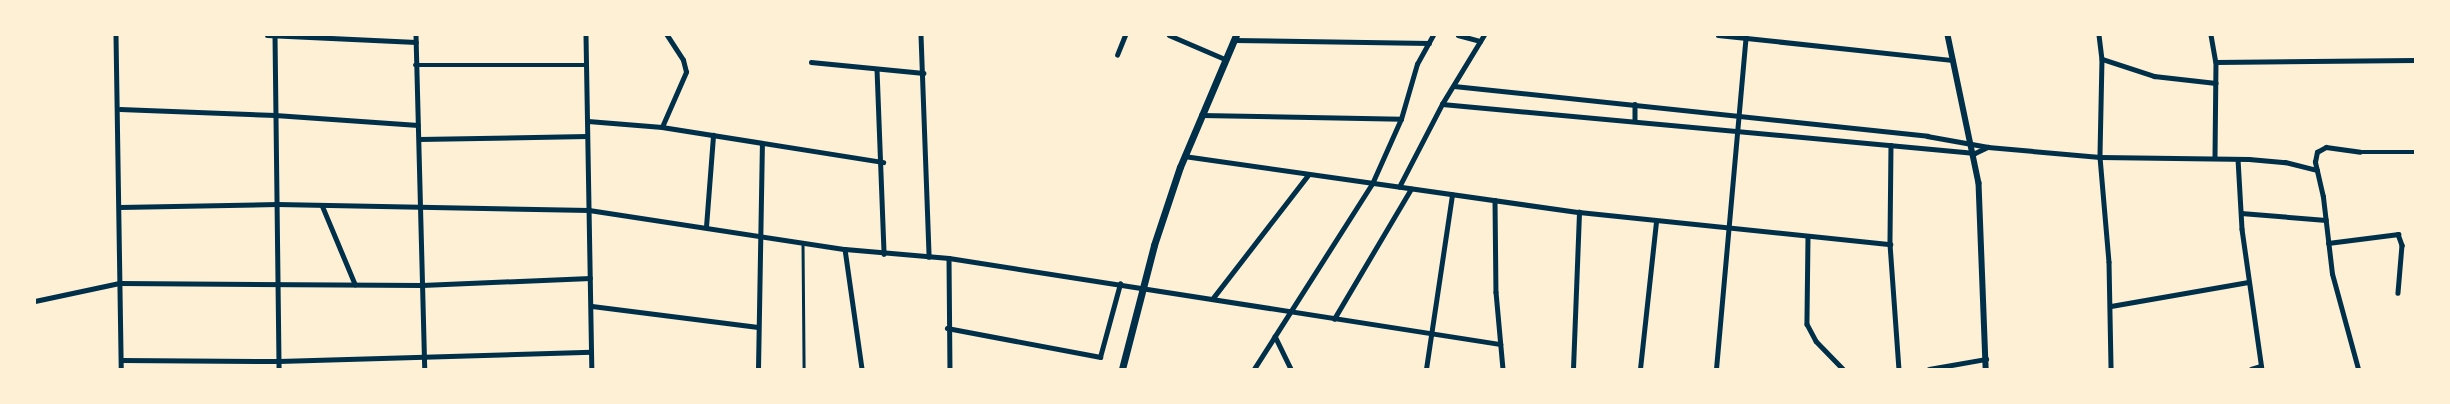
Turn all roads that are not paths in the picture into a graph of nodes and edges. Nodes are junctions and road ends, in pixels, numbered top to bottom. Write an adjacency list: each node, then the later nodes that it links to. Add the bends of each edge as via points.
1 (116, 35): 37 (street)
2 (267, 35): 3 (street)
3 (275, 35): 20 (street); 38 (street)
4 (416, 35): 20 (street)
5 (586, 35): 30 (street)
6 (667, 35): 45 (street, via 683,60 686,72)
7 (921, 35): 32 (street)
8 (1125, 35): 22 (street)
9 (1169, 35): 24 (street)
10 (1433, 35): 21 (street)
11 (1458, 35): 19 (street)
12 (1484, 35): 19 (street)
13 (1718, 35): 17 (street)
14 (1948, 35): 25 (street)
15 (2099, 35): 23 (street)
16 (2211, 35): 28 (street)
17 (1746, 36): 25 (street); 40 (street)
18 (1235, 38): 21 (street); 24 (main road)
19 (1480, 41): 34 (street)
20 (416, 42): 29 (street)
21 (1430, 43): 41 (street, via 1417,64)
22 (1116, 55)
23 (2102, 59): 33 (street, via 2154,76); 57 (street)
24 (1224, 60): 39 (main road)
25 (1953, 60): 50 (street)
26 (2415, 60): 28 (street)
27 (811, 62): 31 (street)
28 (2216, 62): 33 (street)
29 (415, 65): 30 (street); 44 (street)
30 (586, 65): 42 (street)
31 (877, 69): 32 (street); 60 (street)
32 (923, 73): 86 (street)
33 (2216, 83): 58 (street)
34 (1454, 86): 35 (street); 36 (street)
35 (1442, 104): 43 (street); 64 (street)
36 (1635, 104): 40 (street); 43 (street)
37 (120, 109): 38 (street); 70 (street)
38 (275, 114): 44 (street); 68 (street)
39 (1201, 115): 41 (street); 56 (main road)
40 (1739, 115): 46 (street); 50 (street)
41 (1402, 119): 63 (street)
42 (588, 121): 45 (street); 48 (street)
43 (1636, 121): 46 (street)
44 (418, 125): 49 (street)
45 (662, 127): 47 (street)
46 (1738, 130): 52 (street); 78 (street)
47 (713, 135): 51 (street); 77 (street)
48 (587, 136): 49 (street); 72 (street)
49 (419, 139): 71 (street)
50 (1973, 143): 53 (street); 55 (street)
51 (762, 145): 60 (street); 79 (street)
52 (1891, 145): 55 (street); 83 (street)
53 (1988, 148): 55 (street); 57 (street)
54 (2415, 152): 61 (street, via 2323,148 2317,152)
55 (1975, 153): 110 (street, via 1982,218)
56 (1184, 156): 62 (street); 95 (main road)
57 (2100, 157): 58 (street); 100 (street)
58 (2214, 158): 59 (street)
59 (2238, 159): 61 (street, via 2285,162); 74 (street)
60 (882, 162): 85 (street)
61 (2316, 170): 75 (street)
62 (1308, 175): 63 (street); 97 (street)
63 (1372, 184): 64 (street); 101 (street)
64 (1399, 187): 65 (street)
65 (1411, 189): 66 (street); 102 (street)
66 (1452, 195): 67 (street); 105 (street)
67 (1495, 200): 73 (street); 107 (street)
68 (277, 204): 69 (street); 70 (street); 91 (street)
69 (322, 205): 71 (street); 92 (street)
70 (120, 207): 90 (street)
71 (422, 208): 72 (street); 94 (street)
72 (590, 210): 77 (street); 88 (street)
73 (1579, 212): 76 (street); 127 (street)
74 (2241, 213): 75 (street); 89 (street)
75 (2326, 220): 82 (street)
76 (1656, 222): 78 (street); 128 (street)
77 (706, 227): 79 (street)
78 (1729, 228): 80 (street); 129 (street)
79 (760, 236): 81 (street); 103 (street)
80 (1808, 238): 83 (street); 130 (street, via 1807,324 1816,341)
81 (804, 242): 84 (street); 119 (lane)
82 (2328, 243): 96 (street, via 2398,234 2402,245); 136 (street, via 2332,274)
83 (1890, 244): 131 (street)
84 (845, 248): 85 (street); 120 (street)
85 (884, 254): 86 (street)
86 (929, 257): 87 (street)
87 (949, 258): 93 (street); 104 (street)
88 (590, 278): 94 (street); 99 (street)
89 (2248, 282): 100 (street); 113 (street)
90 (120, 283): 91 (street); 98 (street); 111 (street)
91 (278, 283): 92 (street); 112 (street)
92 (355, 284): 94 (street)
93 (1120, 284): 95 (street); 104 (street, via 1100,357)
94 (422, 285): 109 (street)
95 (1142, 288): 97 (street); 122 (main road)
96 (2398, 294)
97 (1213, 298): 101 (street)
98 (35, 301)
99 (592, 306): 103 (street); 108 (street)
100 (2110, 306): 134 (street)
101 (1289, 310): 102 (street); 106 (street)
102 (1334, 319): 105 (street)
103 (758, 327): 118 (street)
104 (947, 328): 121 (street)
105 (1431, 333): 107 (street); 125 (street)
106 (1275, 336): 123 (street); 124 (street)
107 (1500, 344): 126 (street)
108 (591, 352): 109 (street); 117 (street)
109 (424, 357): 112 (street); 116 (street)
110 (1986, 359): 132 (street); 133 (street)
111 (121, 360): 112 (street); 114 (street)
112 (279, 361): 115 (street)
113 (2262, 368): 135 (street)
114 (121, 369)
115 (279, 369)
116 (425, 369)
117 (592, 369)
118 (758, 369)
119 (804, 369)
120 (862, 369)
121 (950, 369)
122 (1122, 369)
123 (1254, 369)
124 (1291, 369)
125 (1426, 369)
126 (1503, 369)
127 (1573, 369)
128 (1640, 369)
129 (1716, 369)
130 (1843, 369)
131 (1899, 369)
132 (1930, 369)
133 (1986, 369)
134 (2111, 369)
135 (2251, 369)
136 (2358, 369)

